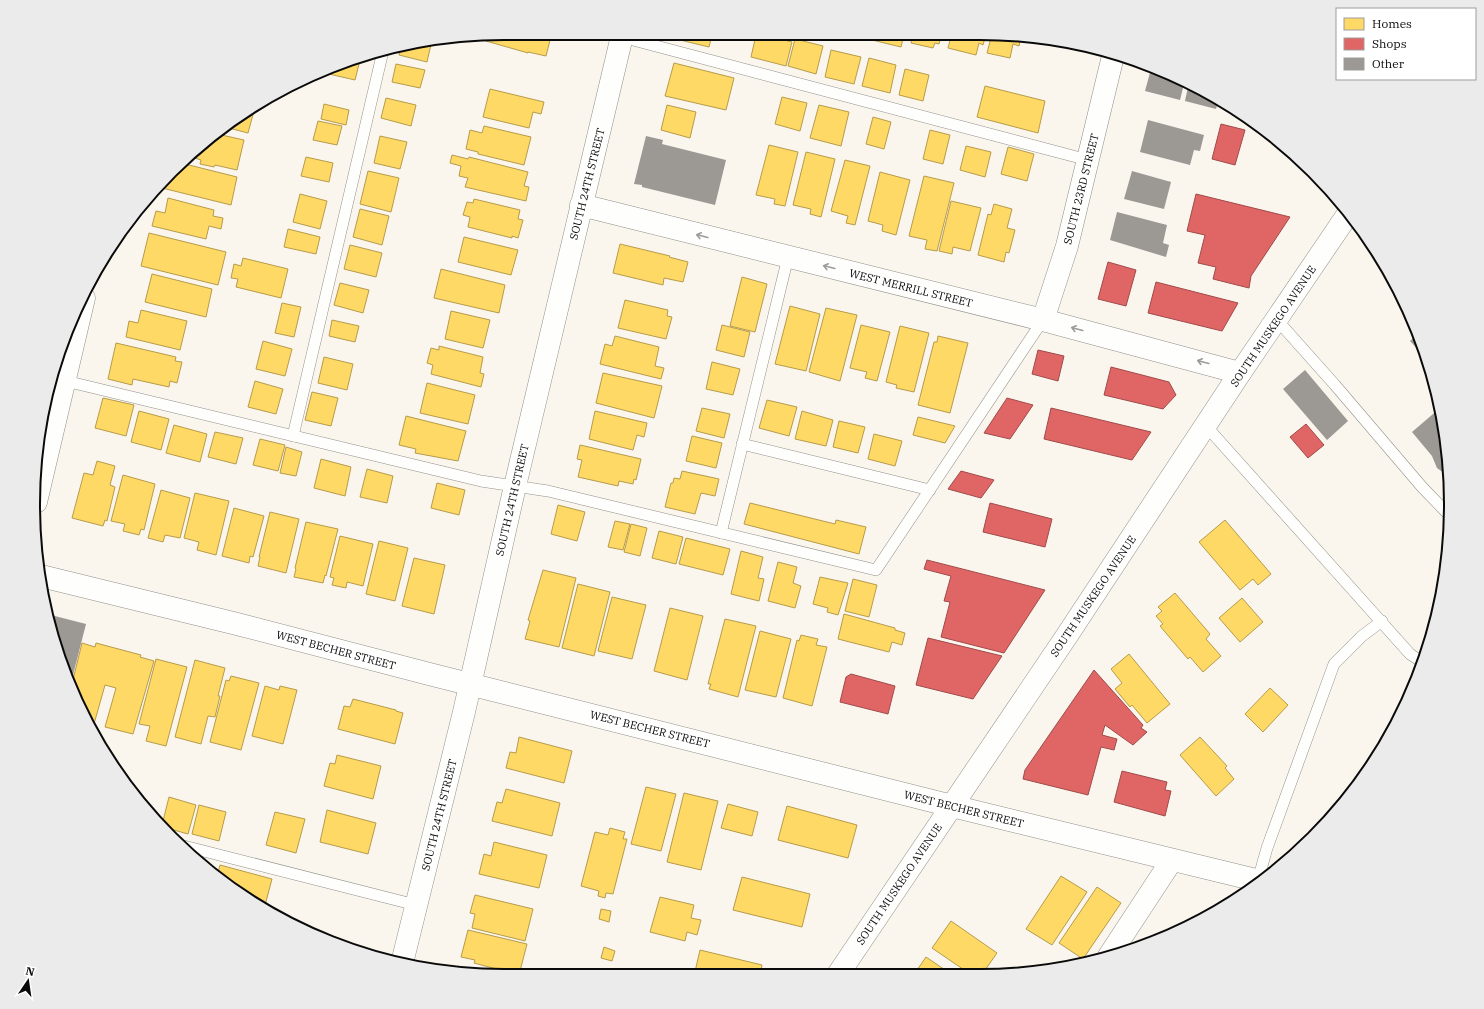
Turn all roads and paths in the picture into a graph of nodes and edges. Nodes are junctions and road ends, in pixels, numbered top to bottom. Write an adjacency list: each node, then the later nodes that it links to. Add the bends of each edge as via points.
1 (619, 40): 6 (street, SOUTH 24TH STREET)
2 (635, 40): 5 (lane)
3 (382, 57): 15 (lane)
4 (1113, 60): 5 (street, SOUTH 23RD STREET)
5 (1088, 160): 9 (street, SOUTH 23RD STREET, via 1067,246)
6 (581, 205): 8 (street, WEST MERRILL STREET, one-way to 6); 18 (street, SOUTH 24TH STREET)
7 (1345, 218): 10 (street, SOUTH MUSKEGO AVENUE)
8 (788, 257): 9 (street, WEST MERRILL STREET, one-way to 8); 16 (lane)
9 (1043, 320): 12 (street, WEST MERRILL STREET, one-way to 9); 19 (lane)
10 (1277, 320): 12 (street, SOUTH MUSKEGO AVENUE); 20 (lane)
11 (75, 327): 13 (street)
12 (1240, 373): 14 (street, SOUTH MUSKEGO AVENUE)
13 (59, 379): 15 (lane); 17 (street)
14 (1206, 426): 23 (lane); 26 (street, SOUTH MUSKEGO AVENUE)
15 (293, 436): 18 (lane, via 481,481)
16 (742, 444): 19 (lane); 21 (lane)
17 (41, 476)
18 (515, 486): 21 (lane, via 548,491); 25 (street, SOUTH 24TH STREET)
19 (930, 490): 21 (lane, via 876,570)
20 (1444, 510)
21 (721, 533)
22 (46, 577): 25 (street, WEST BECHER STREET)
23 (1382, 621): 24 (lane, via 1410,654); 29 (lane, via 1362,636 1334,664 1267,848)
24 (1417, 659)
25 (470, 684): 26 (street, WEST BECHER STREET); 31 (street, SOUTH 24TH STREET)
26 (952, 806): 28 (street, WEST BECHER STREET); 34 (street, SOUTH MUSKEGO AVENUE)
27 (194, 850): 31 (lane)
28 (1172, 860): 30 (street, WEST BECHER STREET); 32 (street)
29 (1261, 874)
30 (1253, 880)
31 (416, 905): 33 (street, SOUTH 24TH STREET)
32 (1114, 949)
33 (403, 958)
34 (842, 969)

